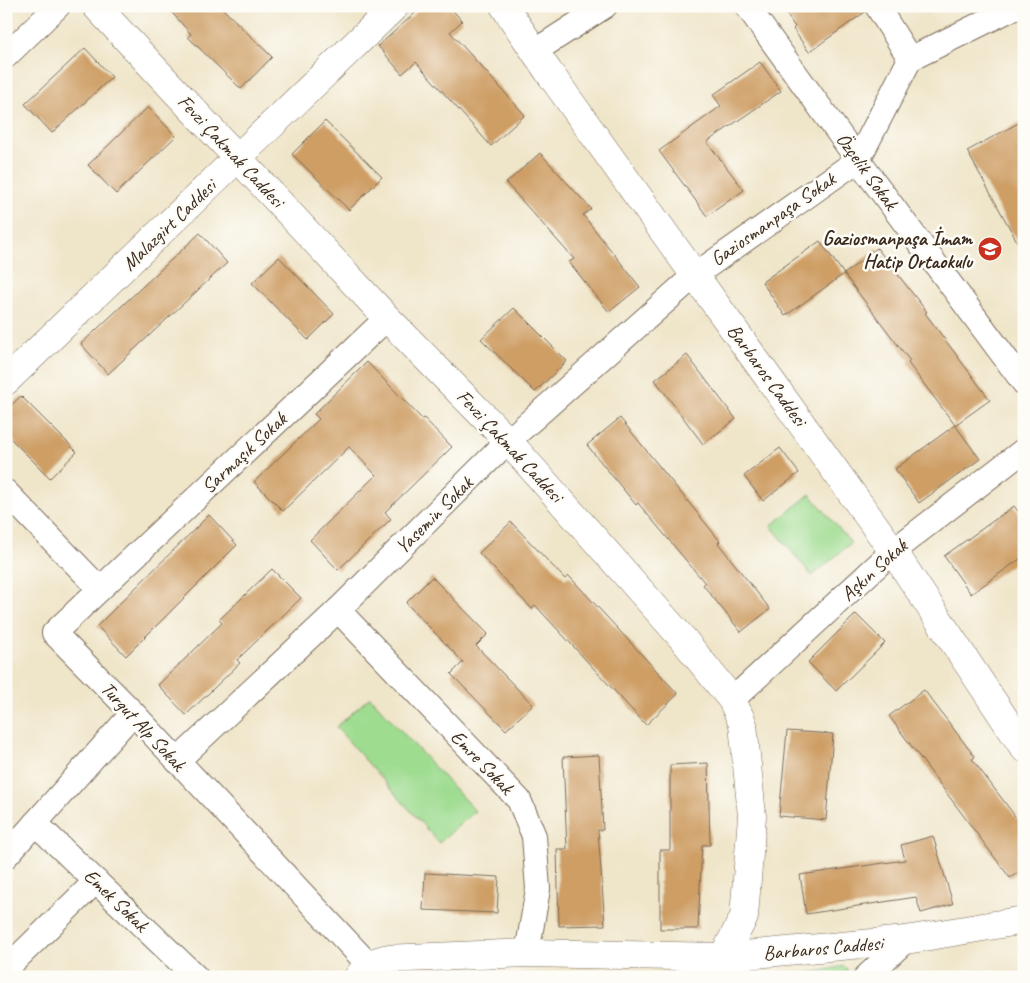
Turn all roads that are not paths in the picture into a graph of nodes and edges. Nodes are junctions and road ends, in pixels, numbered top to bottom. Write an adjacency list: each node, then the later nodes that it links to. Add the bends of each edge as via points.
1 (58, 6): 10 (street)
2 (96, 6): 12 (street, Fevzi Çakmak Caddesi)
3 (395, 6): 12 (street, Malazgirt Caddesi)
4 (504, 6): 9 (street, Barbaros Caddesi)
5 (605, 6): 9 (street)
6 (747, 6): 13 (street, Özçelik Sokak)
7 (877, 6): 11 (street)
8 (1017, 6): 11 (street)
9 (535, 51): 14 (street, Barbaros Caddesi)
10 (6, 56)
11 (910, 59): 13 (street, Gaziosmanpaşa Sokak)
12 (238, 159): 15 (street, Fevzi Çakmak Caddesi); 16 (street, Malazgirt Caddesi)
13 (858, 160): 14 (street, Gaziosmanpaşa Sokak); 17 (street, Özçelik Sokak)
14 (695, 275): 18 (street, Yasemin Sokak); 21 (street, Barbaros Caddesi)
15 (387, 318): 18 (street, Fevzi Çakmak Caddesi); 22 (street, Sarmaşık Sokak)
16 (6, 382)
17 (1024, 383)
18 (508, 441): 23 (street, Yasemin Sokak); 24 (street, Fevzi Çakmak Caddesi, via 683,639)
19 (1024, 450): 21 (street, Aşkın Sokak)
20 (6, 492): 22 (street)
21 (892, 551): 24 (street, Aşkın Sokak); 26 (street, Barbaros Caddesi)
22 (100, 589): 25 (street, Turgut Alp Sokak, via 54,633)
23 (338, 610): 27 (street, Yasemin Sokak); 33 (street, Emre Sokak, via 519,800 534,836 538,890)
24 (732, 700): 34 (street, Fevzi Çakmak Caddesi, via 743,724 752,816 744,917)
25 (133, 713): 27 (street, Turgut Alp Sokak); 28 (street)
26 (1024, 748)
27 (177, 761): 36 (street, Turgut Alp Sokak)
28 (36, 823): 29 (street); 30 (street, Emek Sokak)
29 (6, 856)
30 (96, 881): 35 (street); 37 (street, Emek Sokak)
31 (1024, 920): 32 (street, Barbaros Caddesi)
32 (906, 940): 34 (street, Barbaros Caddesi); 38 (street)
33 (527, 953): 34 (street, Barbaros Caddesi); 36 (street, Barbaros Caddesi, via 384,959)
34 (715, 967)
35 (6, 969)
36 (363, 970)
37 (196, 977)
38 (866, 977)

